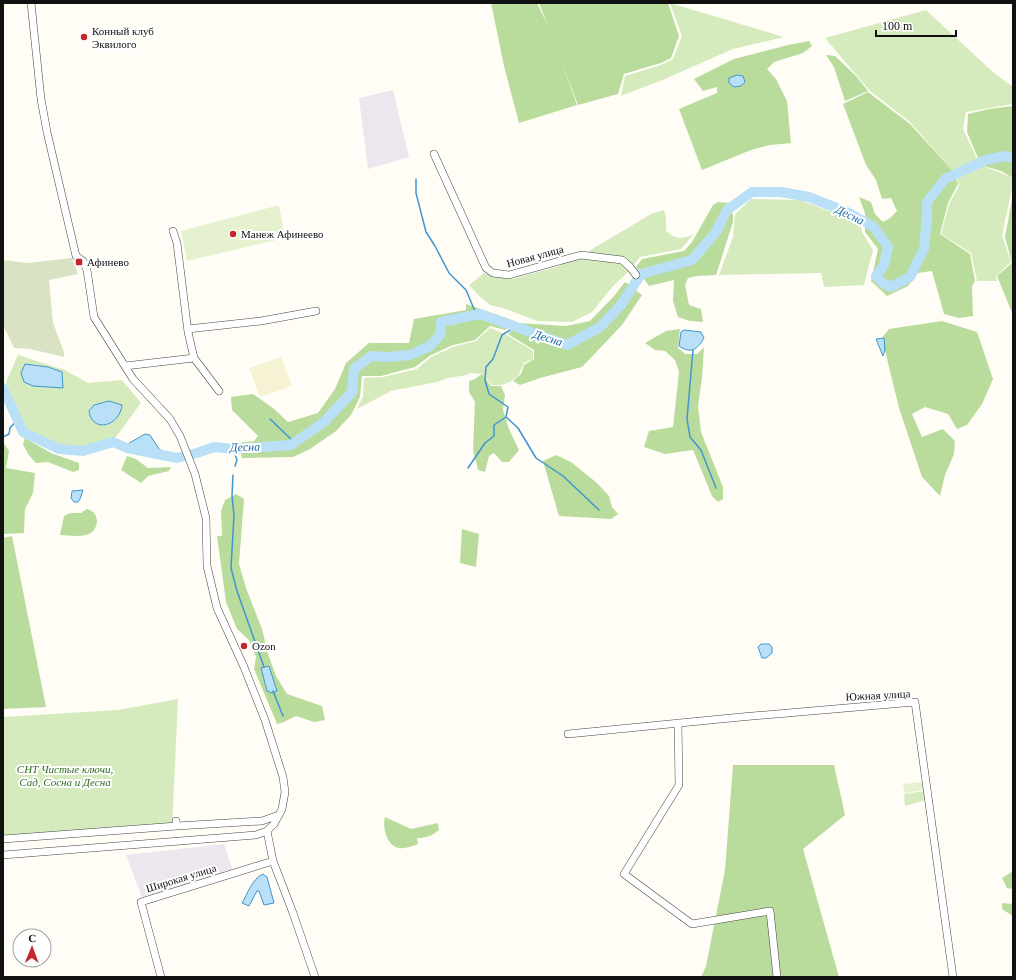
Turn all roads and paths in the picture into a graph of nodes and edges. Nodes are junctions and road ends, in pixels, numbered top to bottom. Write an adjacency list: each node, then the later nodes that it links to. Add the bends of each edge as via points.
1 (31, 3): 8 (street, via 44,117 76,256 83,261 87,270 94,317)
2 (434, 154): 4 (street, Новая улица, via 486,268 494,273 509,276 581,255 622,260)
3 (174, 231): 6 (street)
4 (636, 275)
5 (316, 311): 6 (street, via 261,321)
6 (188, 329): 7 (street)
7 (194, 358): 8 (street); 9 (street)
8 (125, 366): 12 (street, via 133,379 170,419 180,436 195,474 206,518 207,566 217,608 265,720 283,776 285,792)
9 (219, 391)
10 (678, 723): 11 (street, Южная улица); 19 (street, via 679,785 624,874 692,924 770,911); 20 (street, Южная улица, via 915,702)
11 (568, 734)
12 (279, 815): 13 (street); 14 (street, via 262,822 176,824)
13 (267, 831): 15 (street, via 256,835); 16 (street)
14 (3, 839)
15 (3, 855)
16 (273, 862): 17 (street, Широкая улица, via 141,902); 18 (street)
17 (161, 977)
18 (315, 977)
19 (777, 977)
20 (953, 977)

